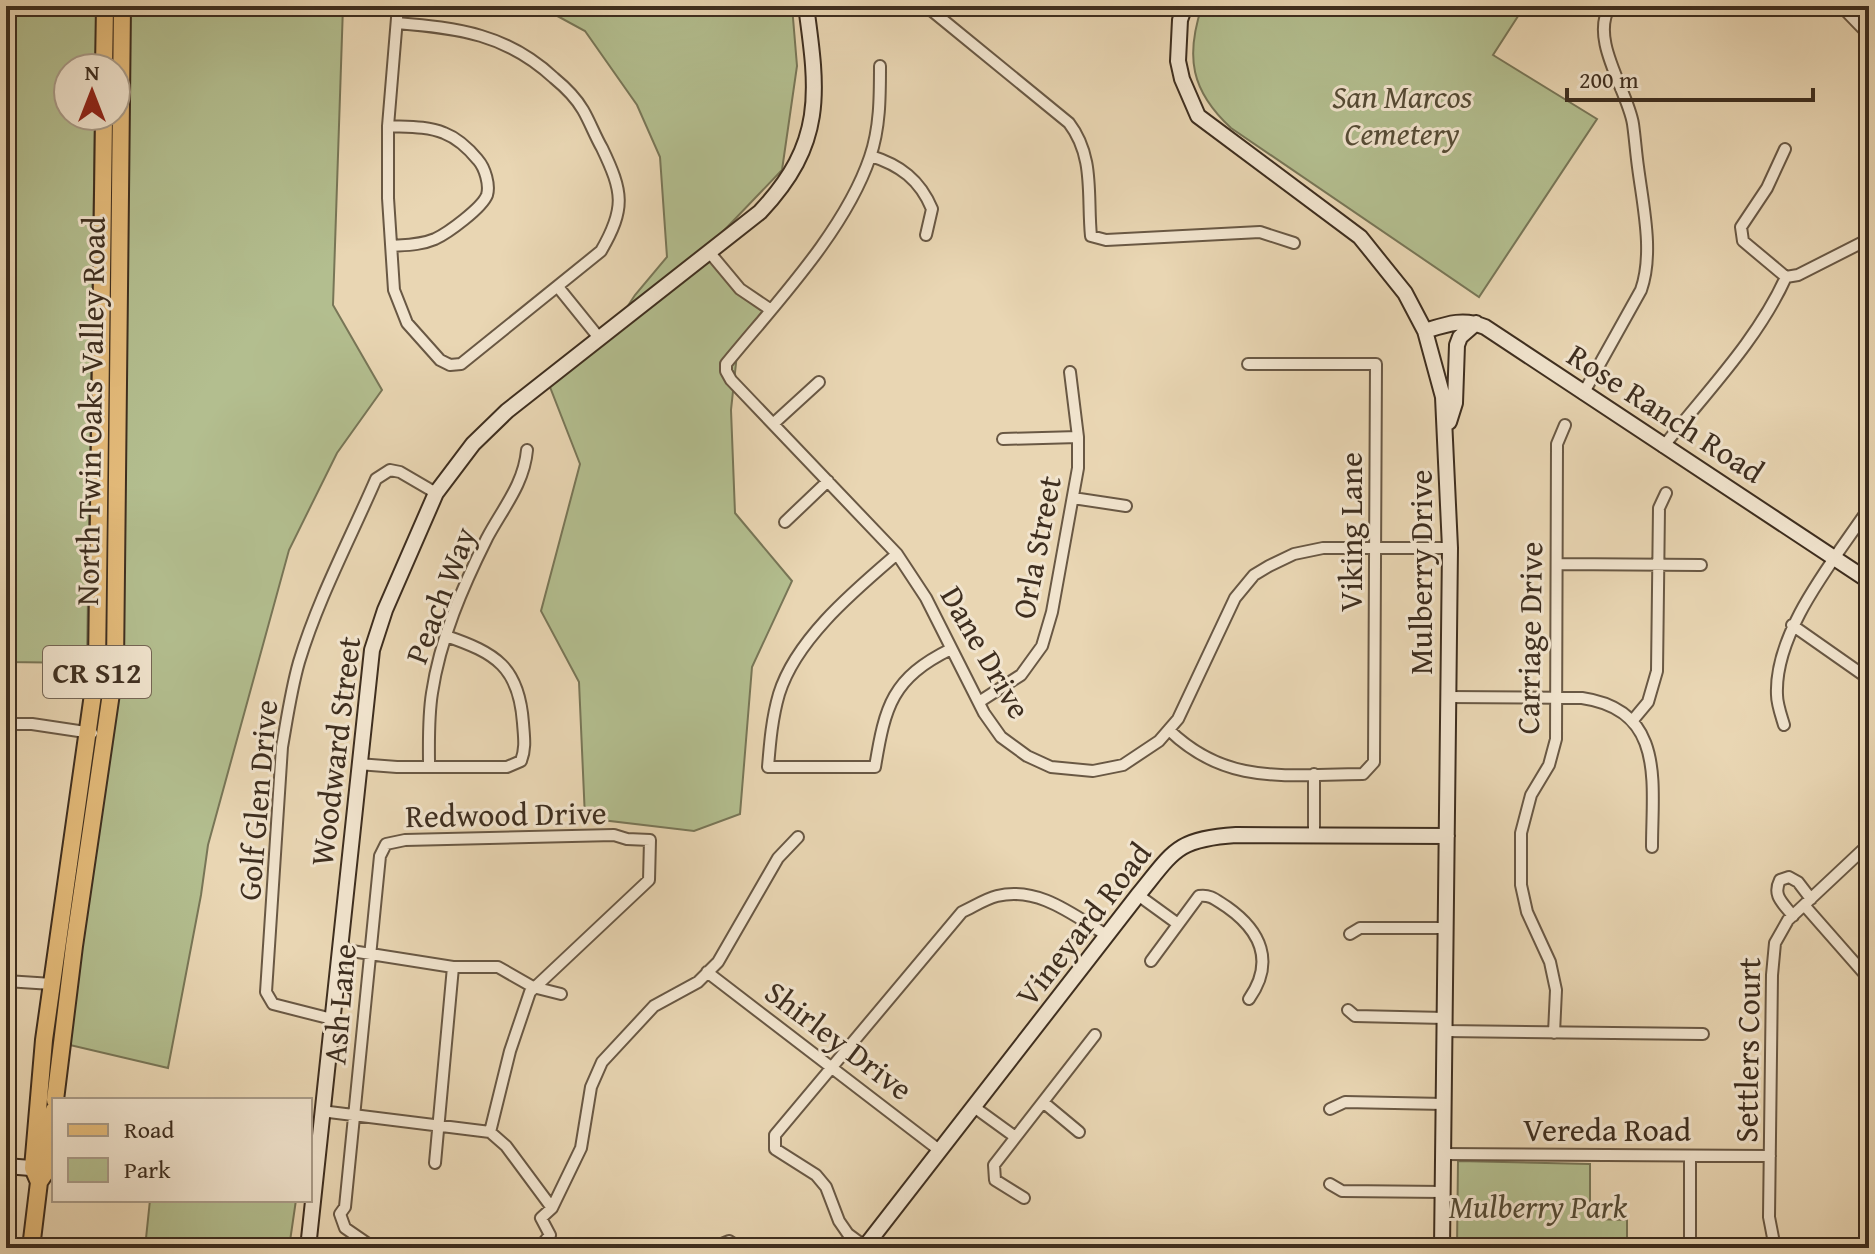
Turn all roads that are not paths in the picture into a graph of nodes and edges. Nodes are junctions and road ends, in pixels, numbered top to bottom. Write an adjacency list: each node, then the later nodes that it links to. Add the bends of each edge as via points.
1 (105, 6): 11 (main road)
2 (122, 6): 17 (main road, North Twin Oaks Valley Road / CR S12)
3 (398, 6): 9 (street)
4 (806, 6): 23 (street, Woodward Street, via 815,76 808,136 782,189)
5 (926, 6): 21 (street, via 1069,123 1080,138 1086,154 1091,236 1106,240 1260,232)
6 (1185, 6): 29 (street, Mulberry Drive, via 1178,61 1198,116 1360,237 1405,293)
7 (1610, 6): 34 (street, via 1606,46 1633,123 1645,278)
8 (1841, 6): 10 (street)
9 (397, 23): 13 (street); 25 (street, via 473,32 503,43 545,70 582,108 615,177 619,207 601,251)
10 (1869, 35)
11 (104, 52)
12 (880, 66): 16 (street)
13 (388, 126): 22 (street); 22 (street, via 420,127 454,138 482,164 488,185 486,198 453,229 434,240)
14 (104, 132): 18 (main road, North Twin Oaks Valley Road / CR S12)
15 (1785, 149): 24 (street, via 1741,227 1743,241)
16 (871, 156): 19 (street, via 919,184 932,209); 27 (street, via 852,199)
17 (120, 161): 18 (main road); 26 (main road, North Twin Oaks Valley Road / CR S12)
18 (104, 222): 26 (main road, via 111,235 111,284); 68 (main road, North Twin Oaks Valley Road / CR S12)
19 (926, 235)
20 (1869, 239): 24 (street)
21 (1294, 243)
22 (392, 246): 25 (street, via 394,290 407,323 450,365 461,364)
23 (710, 253): 27 (street, via 740,289); 30 (street, Woodward Street)
24 (1786, 277): 40 (street, via 1733,363)
25 (558, 287): 30 (street)
26 (119, 301): 68 (main road, North Twin Oaks Valley Road / CR S12, via 115,666)
27 (771, 310): 35 (street, Dane Drive, via 726,364 726,371)
28 (1476, 323): 29 (street, via 1454,322); 34 (street, Rose Ranch Road); 37 (street, via 1457,345 1455,403)
29 (1425, 331): 37 (street, Mulberry Drive, via 1440,381)
30 (600, 339): 43 (street, Woodward Street, via 507,411 473,444)
31 (1248, 364): 50 (street, Viking Lane, via 1376,364)
32 (1070, 372): 38 (street, Orla Street)
33 (819, 382): 35 (street)
34 (1583, 394): 40 (street, Rose Ranch Road)
35 (773, 424): 42 (street, Dane Drive)
36 (1565, 425): 53 (street, Carriage Drive, via 1557,444)
37 (1446, 430): 49 (street, Mulberry Drive)
38 (1078, 437): 39 (street); 45 (street, Orla Street)
39 (1003, 439)
40 (1663, 447): 52 (street, Rose Ranch Road)
41 (527, 450): 58 (street, Peach Way, via 525,472 487,538)
42 (828, 481): 48 (street); 51 (street, Dane Drive)
43 (436, 493): 69 (street, Woodward Street, via 372,650); 97 (street, Golf Glen Drive, via 400,472 390,470 376,479 317,615 288,708 266,992 273,1004)
44 (1666, 493): 54 (street, via 1659,508)
45 (1073, 498): 46 (street); 63 (street, Orla Street, via 1042,646 1021,675)
46 (1126, 506)
47 (1869, 508): 52 (street)
48 (785, 522)
49 (1450, 548): 50 (street, Dane Drive); 61 (street, Mulberry Drive)
50 (1376, 549): 67 (street, Dane Drive, via 1323,548 1294,554 1254,575 1235,598); 71 (street, Viking Lane, via 1374,762 1363,774)
51 (897, 554): 59 (street, Dane Drive); 59 (street, via 847,598 791,666 771,728 768,767 875,767 883,718 899,689 913,672)
52 (1835, 558): 56 (street, Rose Ranch Road); 57 (street)
53 (1558, 564): 54 (street); 62 (street, Carriage Drive)
54 (1658, 565): 55 (street); 64 (street, via 1657,671 1648,702)
55 (1701, 565)
56 (1869, 581)
57 (1792, 625): 60 (street); 66 (street, via 1777,695)
58 (446, 636): 70 (street, Peach Way, via 431,695); 70 (street, via 501,661 512,675 522,701 525,751 521,761 507,767)
59 (951, 649): 63 (street, Dane Drive)
60 (1869, 679)
61 (1448, 697): 62 (street); 73 (street, Mulberry Drive)
62 (1557, 698): 64 (street, via 1600,700); 99 (street, Carriage Drive, via 1556,739 1521,833 1527,912 1550,962 1556,990)
63 (979, 702): 67 (street, Dane Drive, via 1001,737 1027,756 1078,771 1123,765)
64 (1633, 720): 77 (street, via 1645,737 1652,771)
65 (6, 724): 68 (street)
66 (1784, 725)
67 (1169, 730): 71 (street, Viking Lane, via 1199,755 1230,769)
68 (98, 734): 92 (main road, North Twin Oaks Valley Road / CR S12); 103 (main road, North Twin Oaks Valley Road / CR S12)
69 (358, 764): 70 (street); 85 (street, Woodward Street)
70 (429, 767)
71 (1314, 774): 72 (street)
72 (1314, 835): 73 (street, Vineyard Road); 78 (street, Vineyard Road, via 1196,840 1170,855)
73 (1447, 836): 82 (street, Mulberry Drive)
74 (798, 837): 89 (street, via 778,858 718,962)
75 (386, 844): 86 (street, Ash Lane, via 380,856); 93 (street, Redwood Drive, via 614,835 650,840 649,880)
76 (1869, 844): 79 (street, Settlers Court)
77 (1652, 847)
78 (1138, 895): 81 (street); 84 (street, Vineyard Road)
79 (1807, 902): 80 (street, Settlers Court); 80 (street, via 1798,882 1780,880 1777,897); 90 (street)
80 (1793, 916): 118 (street, Settlers Court, via 1775,943)
81 (1178, 924): 87 (street); 95 (street, via 1199,896 1211,896 1244,920 1259,941 1263,968)
82 (1446, 928): 83 (street, via 1360,928); 98 (street, Mulberry Drive)
83 (1350, 934)
84 (1108, 936): 102 (street, via 1049,900 1009,894 962,912); 106 (street, Vineyard Road)
85 (339, 949): 86 (street); 97 (street, Woodward Street)
86 (369, 954): 88 (street); 109 (street, Ash Lane)
87 (1151, 961)
88 (453, 967): 93 (street, via 498,967); 111 (street)
89 (707, 972): 102 (street, Shirley Drive); 125 (street, via 688,989 654,1006 602,1062 591,1087 581,1148)
90 (1869, 979)
91 (6, 981): 92 (street)
92 (52, 984): 121 (main road, North Twin Oaks Valley Road / CR S12)
93 (533, 987): 94 (street); 112 (street)
94 (561, 994)
95 (1249, 999)
96 (1348, 1010): 98 (street, via 1355,1016)
97 (332, 1019): 108 (street, Woodward Street)
98 (1445, 1024): 99 (street); 105 (street, Mulberry Drive)
99 (1554, 1033): 100 (street)
100 (1703, 1034)
101 (1095, 1035): 104 (street)
102 (833, 1068): 115 (street, Shirley Drive); 132 (street, via 775,1135 775,1149 816,1175 839,1221)
103 (55, 1098)
104 (1043, 1102): 113 (street); 114 (street)
105 (1444, 1104): 107 (street, via 1345,1102); 116 (street, Mulberry Drive)
106 (974, 1107): 114 (street); 115 (street, Vineyard Road)
107 (1330, 1109)
108 (321, 1111): 109 (street); 127 (street, Woodward Street)
109 (355, 1115): 111 (street); 128 (street, Ash Lane, via 340,1214 345,1228)
110 (52, 1119): 121 (main road, North Twin Oaks Valley Road / CR S12)
111 (440, 1124): 112 (street); 119 (street)
112 (490, 1132): 125 (street)
113 (1079, 1132)
114 (1014, 1136): 124 (street, via 993,1173 995,1180)
115 (939, 1150): 132 (street, Vineyard Road)
116 (1443, 1154): 117 (street, Vereda Road); 123 (street, Mulberry Drive)
117 (1690, 1156): 118 (street, Vereda Road); 136 (street)
118 (1770, 1156): 137 (street, Settlers Court, via 1769,1217)
119 (435, 1163)
120 (6, 1166): 121 (street)
121 (40, 1173): 126 (main road, North Twin Oaks Valley Road / CR S12)
122 (1330, 1184): 123 (street, via 1342,1191)
123 (1443, 1192): 135 (street, Mulberry Drive)
124 (1024, 1198)
125 (552, 1208): 129 (street, via 541,1218 550,1235)
126 (31, 1248)
127 (308, 1248)
128 (374, 1248)
129 (539, 1248)
130 (712, 1248): 131 (street, via 729,1241)
131 (740, 1248)
132 (866, 1248)
133 (931, 1248): 134 (street)
134 (942, 1248)
135 (1442, 1248)
136 (1690, 1248)
137 (1775, 1248)

